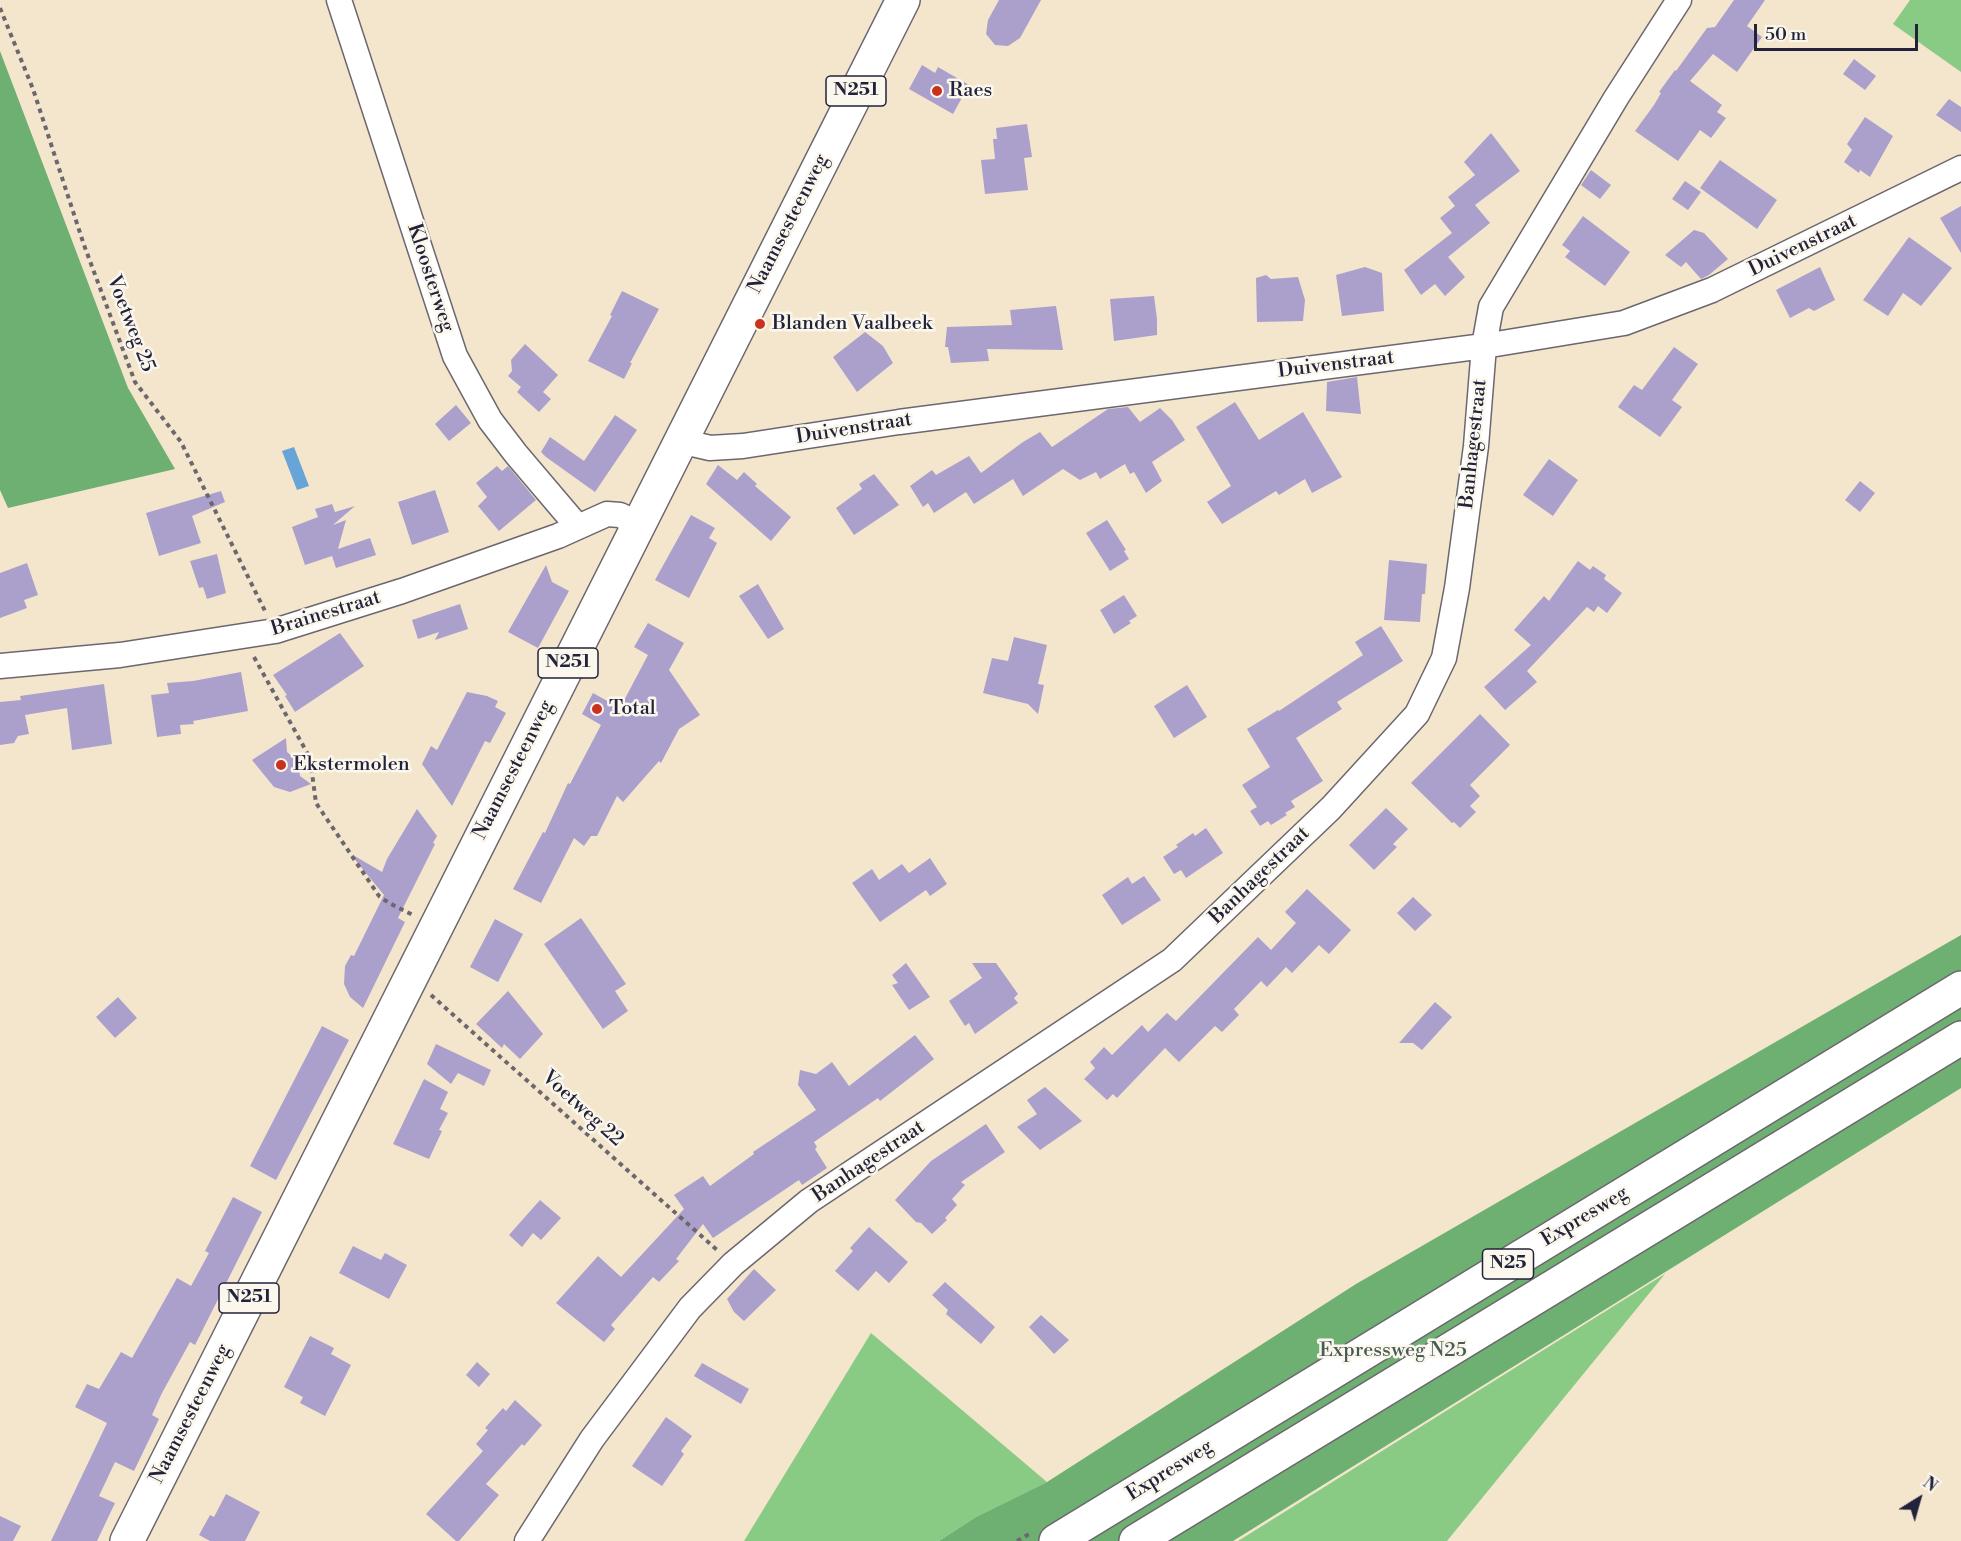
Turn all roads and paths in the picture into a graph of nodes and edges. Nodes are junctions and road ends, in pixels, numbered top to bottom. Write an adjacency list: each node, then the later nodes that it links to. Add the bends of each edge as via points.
1 (339, 0): 9 (street, Kloosterweg, via 455,356 490,420)
2 (903, 0): 7 (main road, Naamsesteenweg / N251)
3 (1679, 0): 6 (street, Banhagestraat, via 1491,307)
4 (0, 8): 10 (path, Voetweg 25, via 33,89 84,245 135,382 181,442)
5 (1961, 168): 6 (street, Duivenstraat, via 1690,299 1624,323)
6 (1484, 346): 7 (street, Duivenstraat, via 743,446 710,448); 17 (street, Banhagestraat, via 1476,447 1453,612 1444,658 1417,714 1331,808 1172,960 809,1201)
7 (680, 441): 8 (main road, Naamsesteenweg / N251)
8 (638, 524): 9 (street, Brainestraat, via 613,514); 13 (main road, Naamsesteenweg / N251)
9 (578, 526): 10 (street, Brainestraat, via 402,591)
10 (275, 631): 11 (street, Brainestraat)
11 (242, 636): 12 (street, Brainestraat, via 120,655); 13 (path, via 310,758 316,803 367,880 389,903)
12 (0, 666)
13 (436, 926): 14 (main road, Naamsesteenweg / N251)
14 (411, 977): 17 (path, Voetweg 22); 18 (main road, Naamsesteenweg / N251)
15 (1961, 988): 20 (main road, Expresweg / N25)
16 (1961, 1038): 21 (main road, N25)
17 (733, 1264): 19 (street, Banhagestraat, via 690,1308 592,1440)
18 (127, 1541)
19 (526, 1541)
20 (1056, 1541)
21 (1136, 1541)

